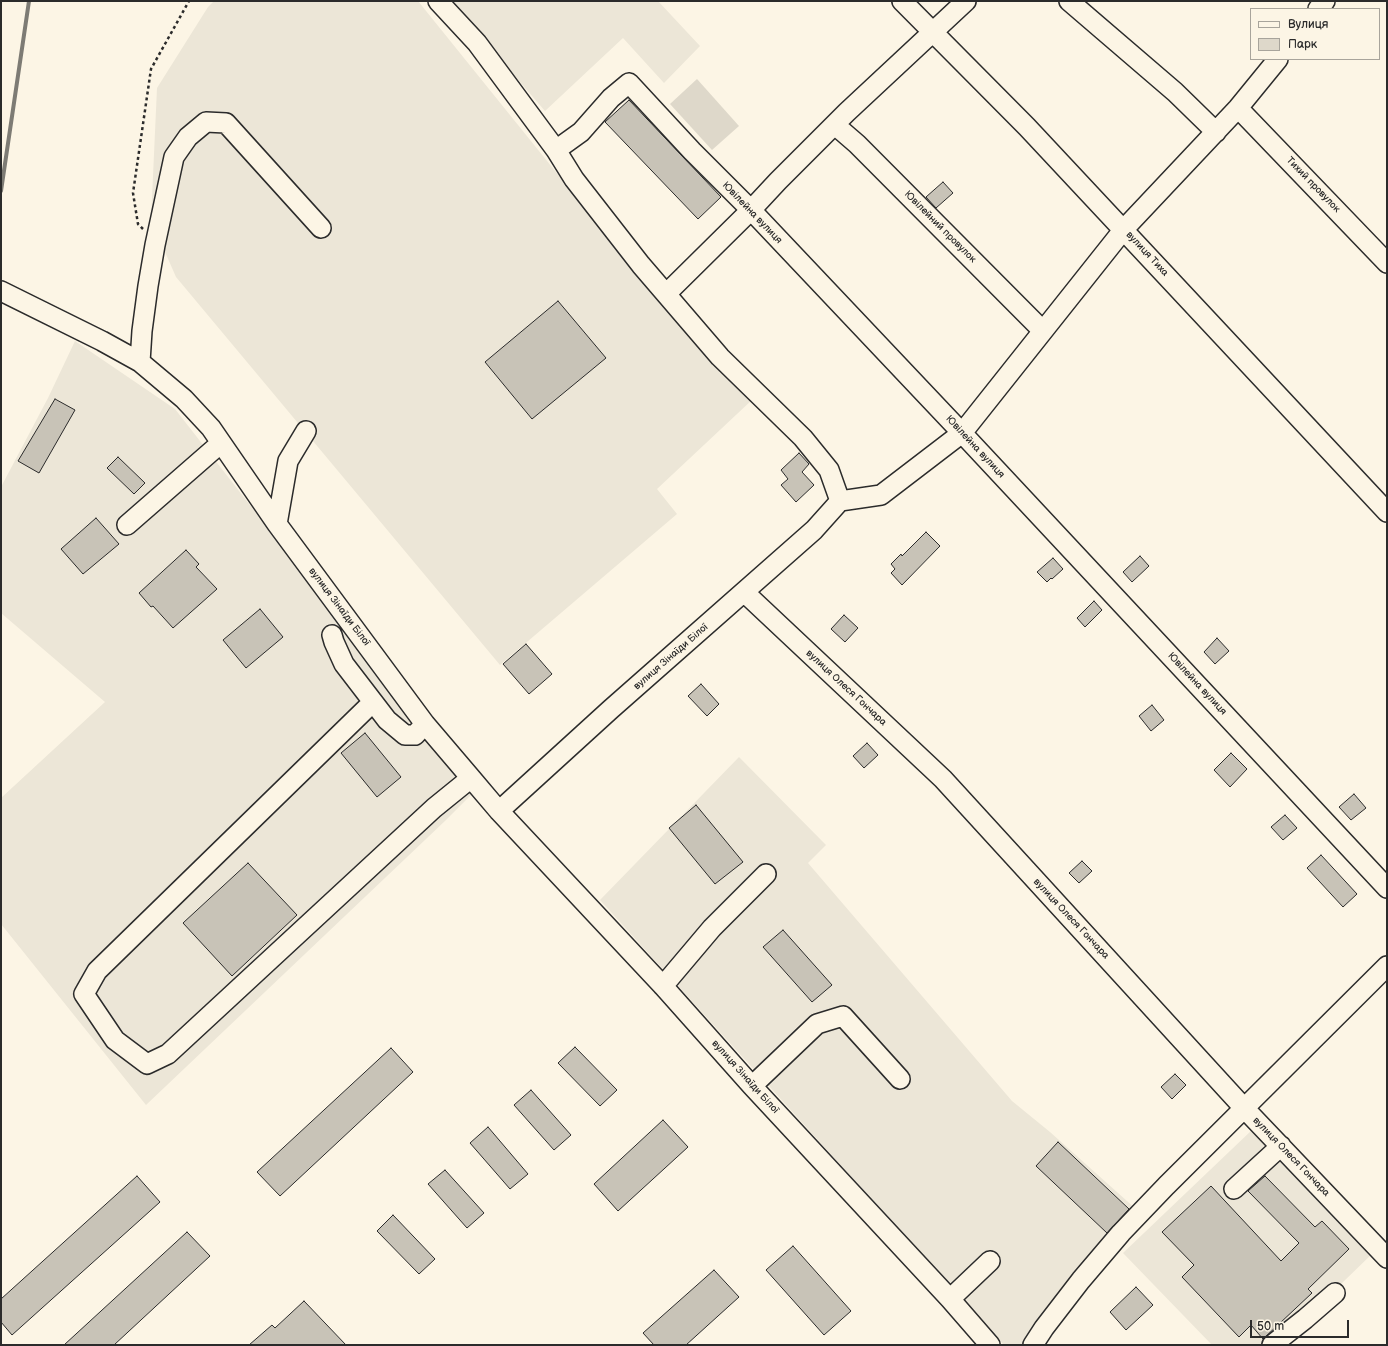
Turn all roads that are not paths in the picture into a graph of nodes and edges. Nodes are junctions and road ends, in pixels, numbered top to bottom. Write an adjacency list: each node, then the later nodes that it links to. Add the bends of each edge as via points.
1 (438, 1): 10 (street, via 477,43)
2 (902, 1): 5 (street, вулиця Тиха)
3 (966, 1): 5 (street)
4 (1069, 1): 9 (street, via 1175,92)
5 (932, 32): 8 (street); 13 (street, вулиця Тиха)
6 (1277, 60): 7 (street)
7 (1238, 108): 9 (street); 14 (street, Тихий провулок)
8 (835, 125): 11 (street); 17 (street, Ювілейний провулок, via 863,149)
9 (1216, 132): 13 (street)
10 (556, 150): 11 (street, Ювілейна вулиця, via 581,132 611,98 629,83); 16 (street, via 574,179)
11 (751, 210): 16 (street); 20 (street, Ювілейна вулиця)
12 (321, 228): 18 (street, via 226,123 206,122 188,137 174,157 155,245)
13 (1124, 229): 17 (street); 23 (street, вулиця Тиха)
14 (1387, 263)
15 (1, 292): 18 (street, вулиця Зінаїди Білої)
16 (666, 294): 22 (street, via 720,357 803,438 829,470)
17 (1043, 331): 20 (street)
18 (140, 362): 21 (street, вулиця Зінаїди Білої, via 184,399 211,428)
19 (306, 431): 24 (street, via 288,462)
20 (962, 433): 22 (street, via 881,495); 33 (street, Ювілейна вулиця)
21 (221, 443): 24 (street, вулиця Зінаїди Білої); 25 (street)
22 (840, 501): 26 (street, вулиця Зінаїди Білої, via 814,530)
23 (1387, 512)
24 (277, 524): 29 (street, вулиця Зінаїди Білої)
25 (127, 525)
26 (744, 592): 31 (street, вулиця Зінаїди Білої); 38 (street, вулиця Олеся Гончара, via 943,779)
27 (332, 635): 28 (street, via 344,664)
28 (373, 702): 29 (street, via 387,720 405,735 415,735); 30 (street, via 97,971 84,994 115,1040 147,1064 168,1054 428,813)
29 (425, 724): 30 (street, вулиця Зінаїди Білої)
30 (470, 778): 31 (street, вулиця Зінаїди Білої)
31 (499, 811): 35 (street, вулиця Зінаїди Білої)
32 (766, 874): 35 (street, via 712,928)
33 (1387, 888)
34 (1387, 966): 38 (street)
35 (663, 986): 37 (street, вулиця Зінаїди Білої)
36 (900, 1079): 37 (street, via 843,1016 817,1024)
37 (752, 1086): 44 (street, вулиця Зінаїди Білої)
38 (1244, 1108): 39 (street, вулиця Олеся Гончара); 46 (street, via 1121,1233 1076,1286)
39 (1281, 1146): 40 (street); 41 (street, вулиця Олеся Гончара)
40 (1234, 1189)
41 (1387, 1258)
42 (990, 1262): 44 (street)
43 (1336, 1293): 47 (street)
44 (950, 1299): 45 (street, вулиця Зінаїди Білої)
45 (990, 1345)
46 (1033, 1345)
47 (1272, 1345)

